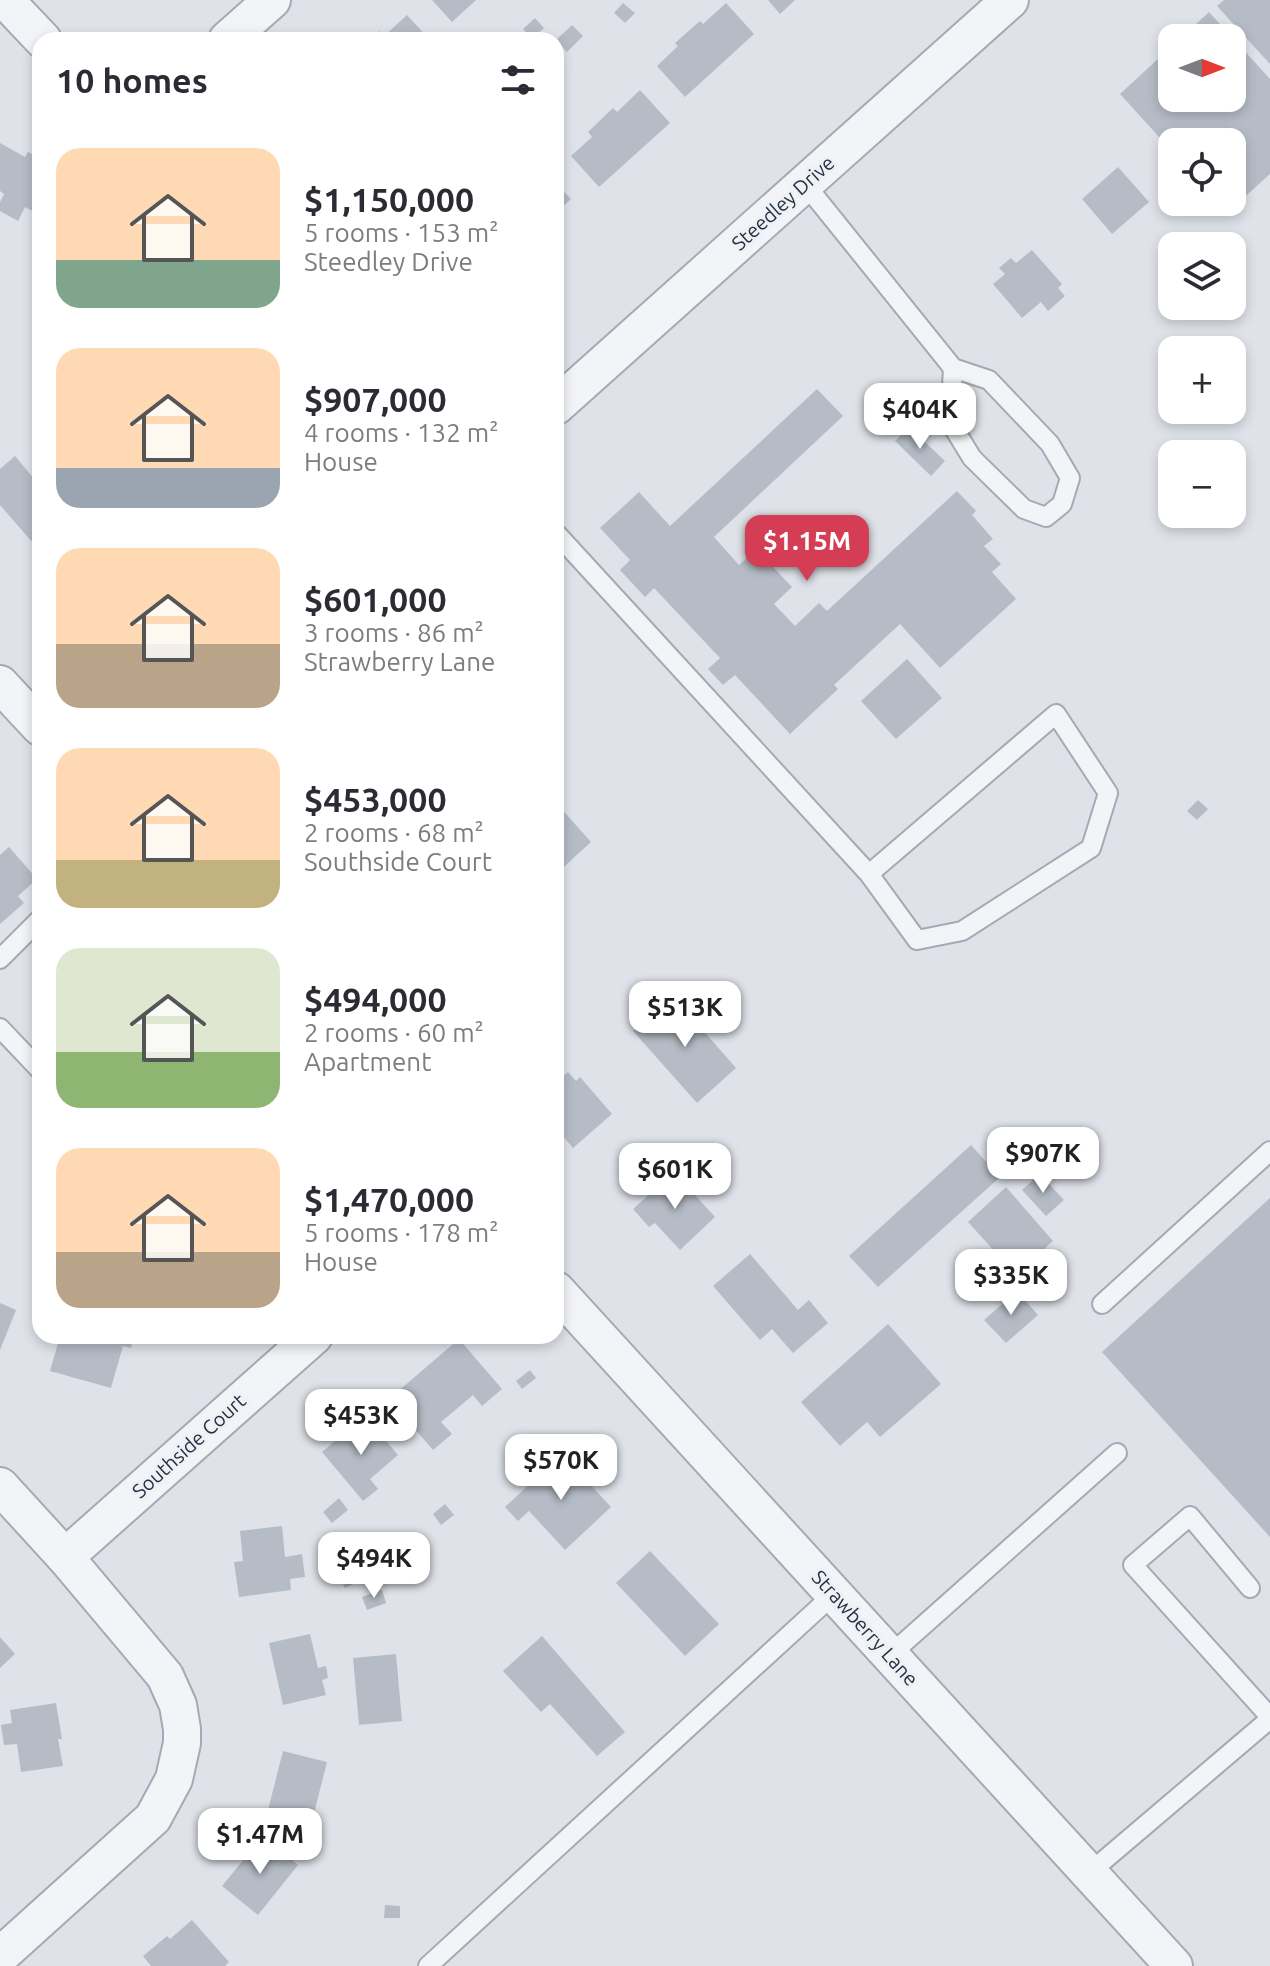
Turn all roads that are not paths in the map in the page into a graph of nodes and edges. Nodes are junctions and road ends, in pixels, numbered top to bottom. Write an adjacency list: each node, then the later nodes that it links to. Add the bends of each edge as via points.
1 (5, 0): 4 (street)
2 (272, 0): 5 (street)
3 (1010, 0): 6 (street, Steedley Drive)
4 (35, 32)
5 (236, 32)
6 (805, 184): 7 (lane); 8 (street, Steedley Drive)
7 (953, 368): 7 (lane, via 989,380 1050,444 1070,478 1062,504 1046,517 1024,509 972,458 950,422)
8 (564, 399)
9 (564, 542): 12 (lane)
10 (0, 684): 11 (street)
11 (32, 718)
12 (869, 874): 12 (lane, via 1056,714 1108,793 1091,848 962,931 917,940)
13 (32, 927): 14 (lane)
14 (0, 959)
15 (0, 1028): 16 (lane)
16 (32, 1062)
17 (1270, 1151): 19 (lane)
18 (564, 1299): 25 (street, Strawberry Lane)
19 (1102, 1304)
20 (305, 1344): 23 (street, Southside Court)
21 (1117, 1453): 26 (lane)
22 (0, 1486): 23 (street)
23 (65, 1557): 29 (street, via 165,1676 178,1705 182,1743 174,1779 153,1818)
24 (1250, 1588): 27 (lane, via 1190,1516 1133,1565)
25 (834, 1594): 26 (street, Strawberry Lane); 30 (lane)
26 (890, 1655): 28 (street, Strawberry Lane)
27 (1270, 1718): 28 (lane)
28 (1089, 1873): 31 (street, Strawberry Lane)
29 (0, 1956)
30 (428, 1966)
31 (1174, 1966)

